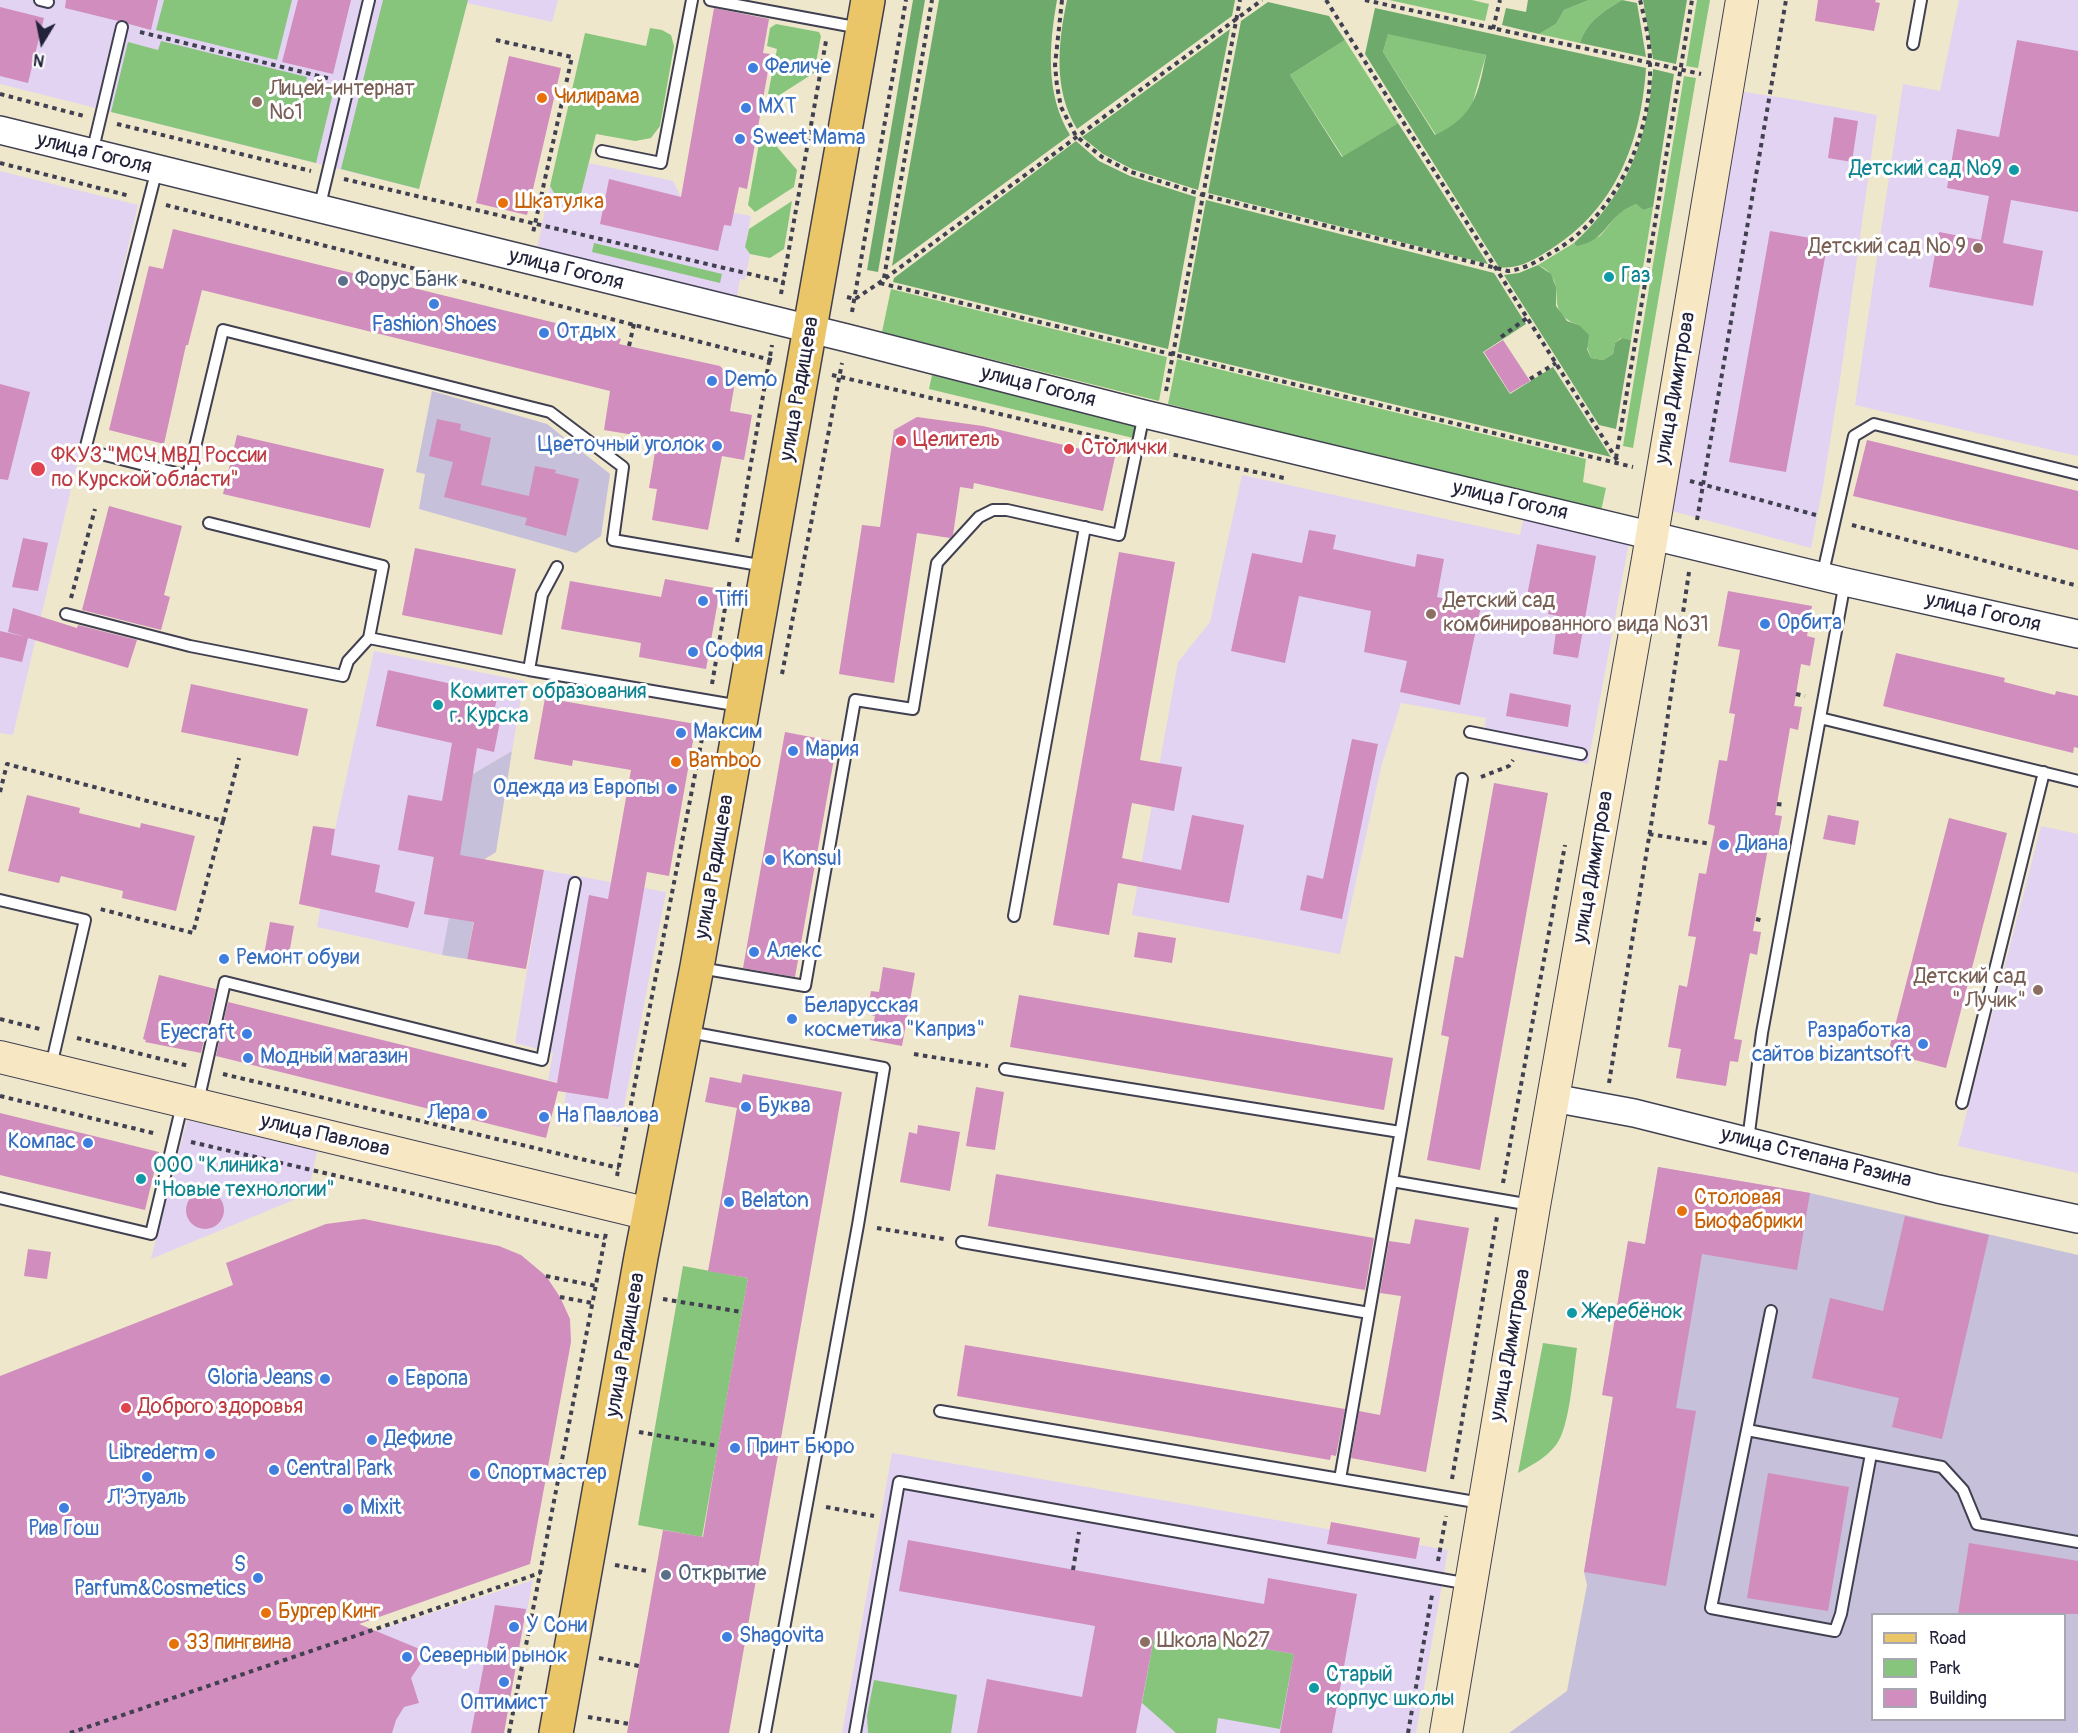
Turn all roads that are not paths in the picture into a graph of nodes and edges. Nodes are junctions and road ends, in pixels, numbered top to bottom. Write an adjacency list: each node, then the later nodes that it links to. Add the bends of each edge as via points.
1 (369, 0): 13 (lane)
2 (692, 0): 10 (lane, via 662,163)
3 (710, 0): 6 (lane, via 829,22)
4 (1742, 0): 19 (main road, улица Димитрова)
5 (1921, 0): 8 (lane)
6 (865, 14): 14 (main road, улица Радищева)
7 (122, 27): 11 (lane)
8 (1913, 44)
9 (0, 130): 11 (street, улица Гоголя)
10 (602, 151)
11 (92, 153): 12 (street, улица Гоголя)
12 (157, 169): 13 (street, улица Гоголя); 20 (lane, via 85,450 188,476 223,330 550,412 623,467 613,540)
13 (318, 209): 14 (street, улица Гоголя)
14 (810, 330): 15 (street, улица Гоголя); 20 (main road, улица Радищева)
15 (1144, 414): 18 (lane, via 1119,535); 19 (street, улица Гоголя)
16 (2078, 474): 22 (lane, via 1874,424 1854,436)
17 (209, 523): 25 (lane, via 383,566)
18 (1085, 527): 36 (lane); 37 (lane, via 993,510 979,517 937,563 913,709 855,700 806,986)
19 (1652, 535): 22 (street, улица Гоголя); 42 (main road, улица Димитрова)
20 (768, 566): 27 (main road, улица Радищева)
21 (557, 567): 26 (lane, via 542,595)
22 (1834, 579): 24 (street, улица Гоголя); 28 (lane)
23 (66, 614): 25 (lane, via 190,646 343,676 348,661)
24 (2078, 634)
25 (369, 638): 26 (lane)
26 (529, 670): 27 (lane)
27 (744, 706): 37 (main road, улица Радищева)
28 (1820, 718): 31 (lane); 46 (lane, via 1762,1033)
29 (1470, 732): 30 (lane)
30 (1581, 754)
31 (2044, 772): 33 (lane); 44 (lane)
32 (1462, 778): 45 (lane)
33 (2078, 781)
34 (574, 882): 43 (lane, via 542,1060 225,982 206,1070)
35 (0, 900): 40 (lane, via 85,920)
36 (1014, 916)
37 (697, 967): 38 (main road, улица Радищева)
38 (685, 1032): 50 (main road, улица Радищева); 63 (lane, via 884,1068)
39 (0, 1057): 40 (main road, улица Павлова)
40 (50, 1069): 43 (main road, улица Павлова)
41 (1005, 1069): 45 (lane)
42 (1553, 1098): 46 (street, улица Степана Разина); 49 (main road, улица Димитрова)
43 (190, 1103): 48 (lane, via 174,1138 151,1234); 50 (main road, улица Павлова)
44 (1962, 1103)
45 (1400, 1132): 47 (lane)
46 (1748, 1140): 51 (street, улица Степана Разина, via 1938,1189)
47 (1392, 1181): 49 (lane); 54 (lane)
48 (0, 1198)
49 (1534, 1206): 59 (main road, улица Димитрова)
50 (650, 1214): 62 (main road, улица Радищева)
51 (2078, 1219)
52 (962, 1242): 54 (lane)
53 (1771, 1311): 56 (lane)
54 (1369, 1312): 58 (lane)
55 (940, 1411): 58 (lane)
56 (1747, 1430): 57 (lane); 57 (lane, via 1711,1608 1835,1631)
57 (1871, 1454): 60 (lane, via 1942,1467 1963,1490 1977,1524)
58 (1340, 1479): 59 (lane)
59 (1484, 1504): 61 (main road, улица Димитрова)
60 (2078, 1542)
61 (1471, 1584): 64 (lane, via 899,1482); 65 (main road, улица Димитрова)
62 (556, 1733)
63 (765, 1733)
64 (855, 1733)
65 (1446, 1733)

